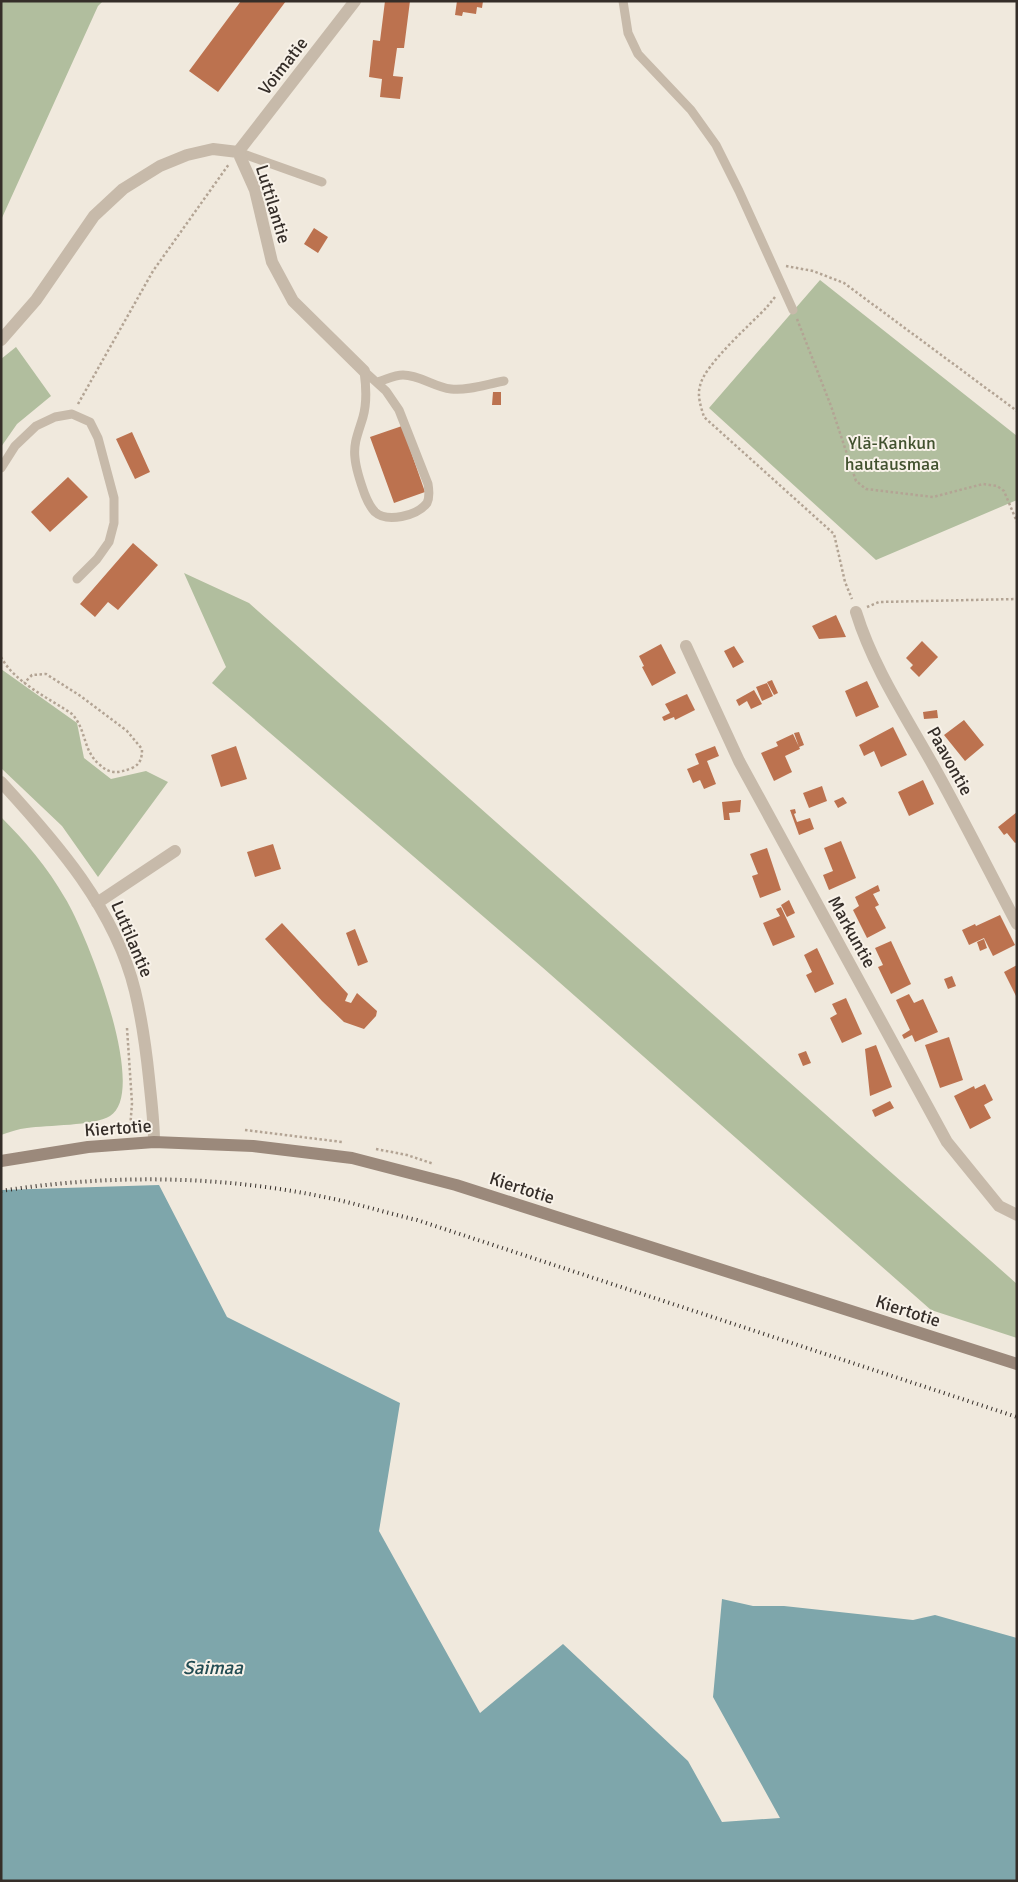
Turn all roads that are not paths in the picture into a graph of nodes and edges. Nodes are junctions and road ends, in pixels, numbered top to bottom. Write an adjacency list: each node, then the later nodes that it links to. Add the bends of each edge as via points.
1 (355, 1): 3 (street, Voimatie)
2 (623, 1): 5 (lane, via 628,33 638,54 691,110 716,145)
3 (238, 152): 4 (lane); 6 (street, Luttilantie, via 213,149 187,155 160,166 122,189 94,216 36,300); 7 (street, Luttilantie, via 255,190 272,262 293,301)
4 (322, 182)
5 (793, 310)
6 (1, 340)
7 (364, 371): 9 (lane); 9 (lane, via 364,415 355,441 354,459 366,497 375,512 400,518 418,511 430,494 399,410)
8 (504, 381): 9 (lane, via 452,389 402,375)
9 (377, 382)
10 (1, 468): 11 (lane, via 15,446 36,426 55,417 72,414 90,422 98,438 114,498 114,523 109,542)
11 (77, 579)
12 (856, 612): 17 (street, Paavontie, via 876,664)
13 (686, 646): 20 (street, Markuntie, via 739,760 947,1142 999,1206)
14 (1, 782): 16 (street, Luttilantie, via 47,832)
15 (175, 851): 16 (street)
16 (98, 903): 18 (street, Luttilantie, via 125,960 135,991 146,1052)
17 (1017, 924)
18 (154, 1142): 19 (street, Kiertotie, via 88,1147); 21 (street, Kiertotie, via 252,1146 361,1161 456,1185)
19 (1, 1161)
20 (1017, 1215)
21 (1017, 1364)

